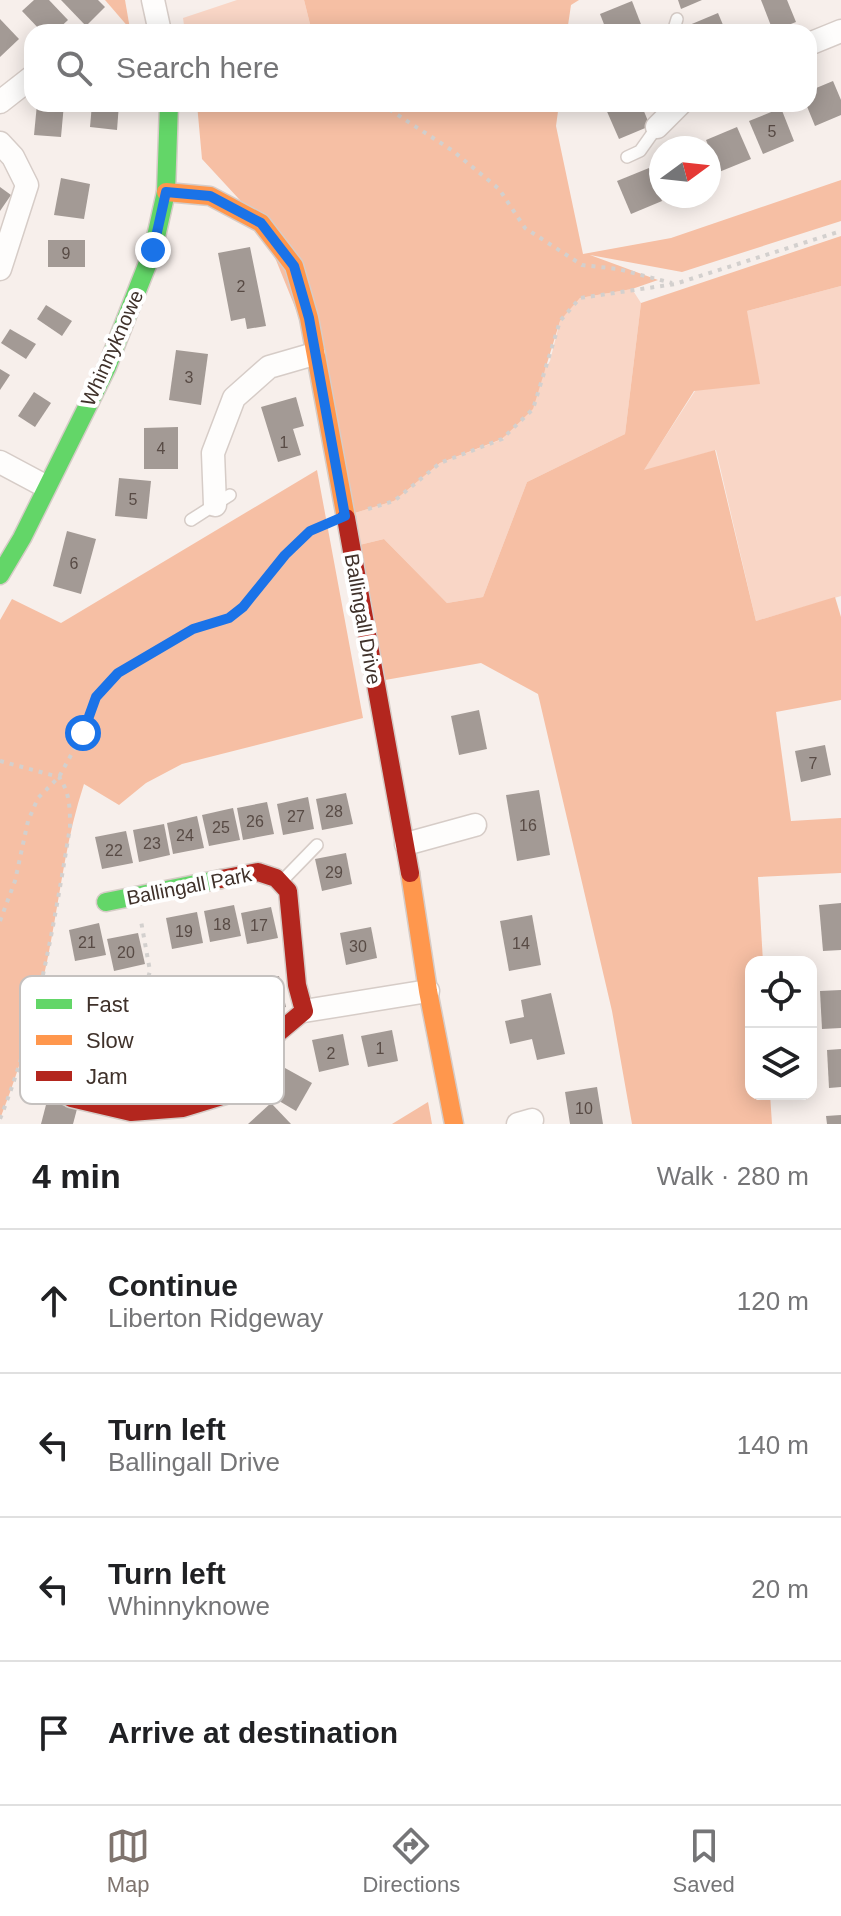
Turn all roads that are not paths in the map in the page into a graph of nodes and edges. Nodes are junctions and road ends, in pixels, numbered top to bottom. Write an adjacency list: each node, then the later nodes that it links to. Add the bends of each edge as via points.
1 (153, 0): 3 (street)
2 (677, 19): 4 (lane)
3 (158, 24)
4 (675, 24)
5 (841, 31): 6 (street)
6 (817, 41)
7 (24, 83): 8 (street)
8 (0, 102)
9 (169, 112): 14 (street, Whinnyknowe)
10 (672, 112): 11 (street)
11 (657, 127): 13 (lane, via 640,151)
12 (0, 143): 15 (street, via 27,185)
13 (627, 157)
14 (166, 192): 16 (street, Ballingall Drive, via 210,196 261,223 294,266); 18 (street, Whinnyknowe, via 153,250 107,367)
15 (0, 269)
16 (314, 354): 19 (street, via 269,367 234,398 213,453); 23 (street, Ballingall Drive)
17 (0, 462): 18 (street)
18 (45, 486): 21 (street, Whinnyknowe)
19 (222, 500): 20 (lane)
20 (191, 520)
21 (0, 575)
22 (475, 825): 23 (street)
23 (406, 844): 27 (street, Ballingall Drive)
24 (317, 845): 25 (lane)
25 (281, 883): 26 (street, Ballingall Park, via 258,872); 28 (street, Ballingall Park, via 288,891)
26 (106, 902)
27 (428, 991): 28 (street); 32 (street, Ballingall Drive)
28 (304, 1011): 29 (street)
29 (284, 1028)
30 (94, 1104): 31 (street, via 131,1112)
31 (196, 1104)
32 (454, 1124)

